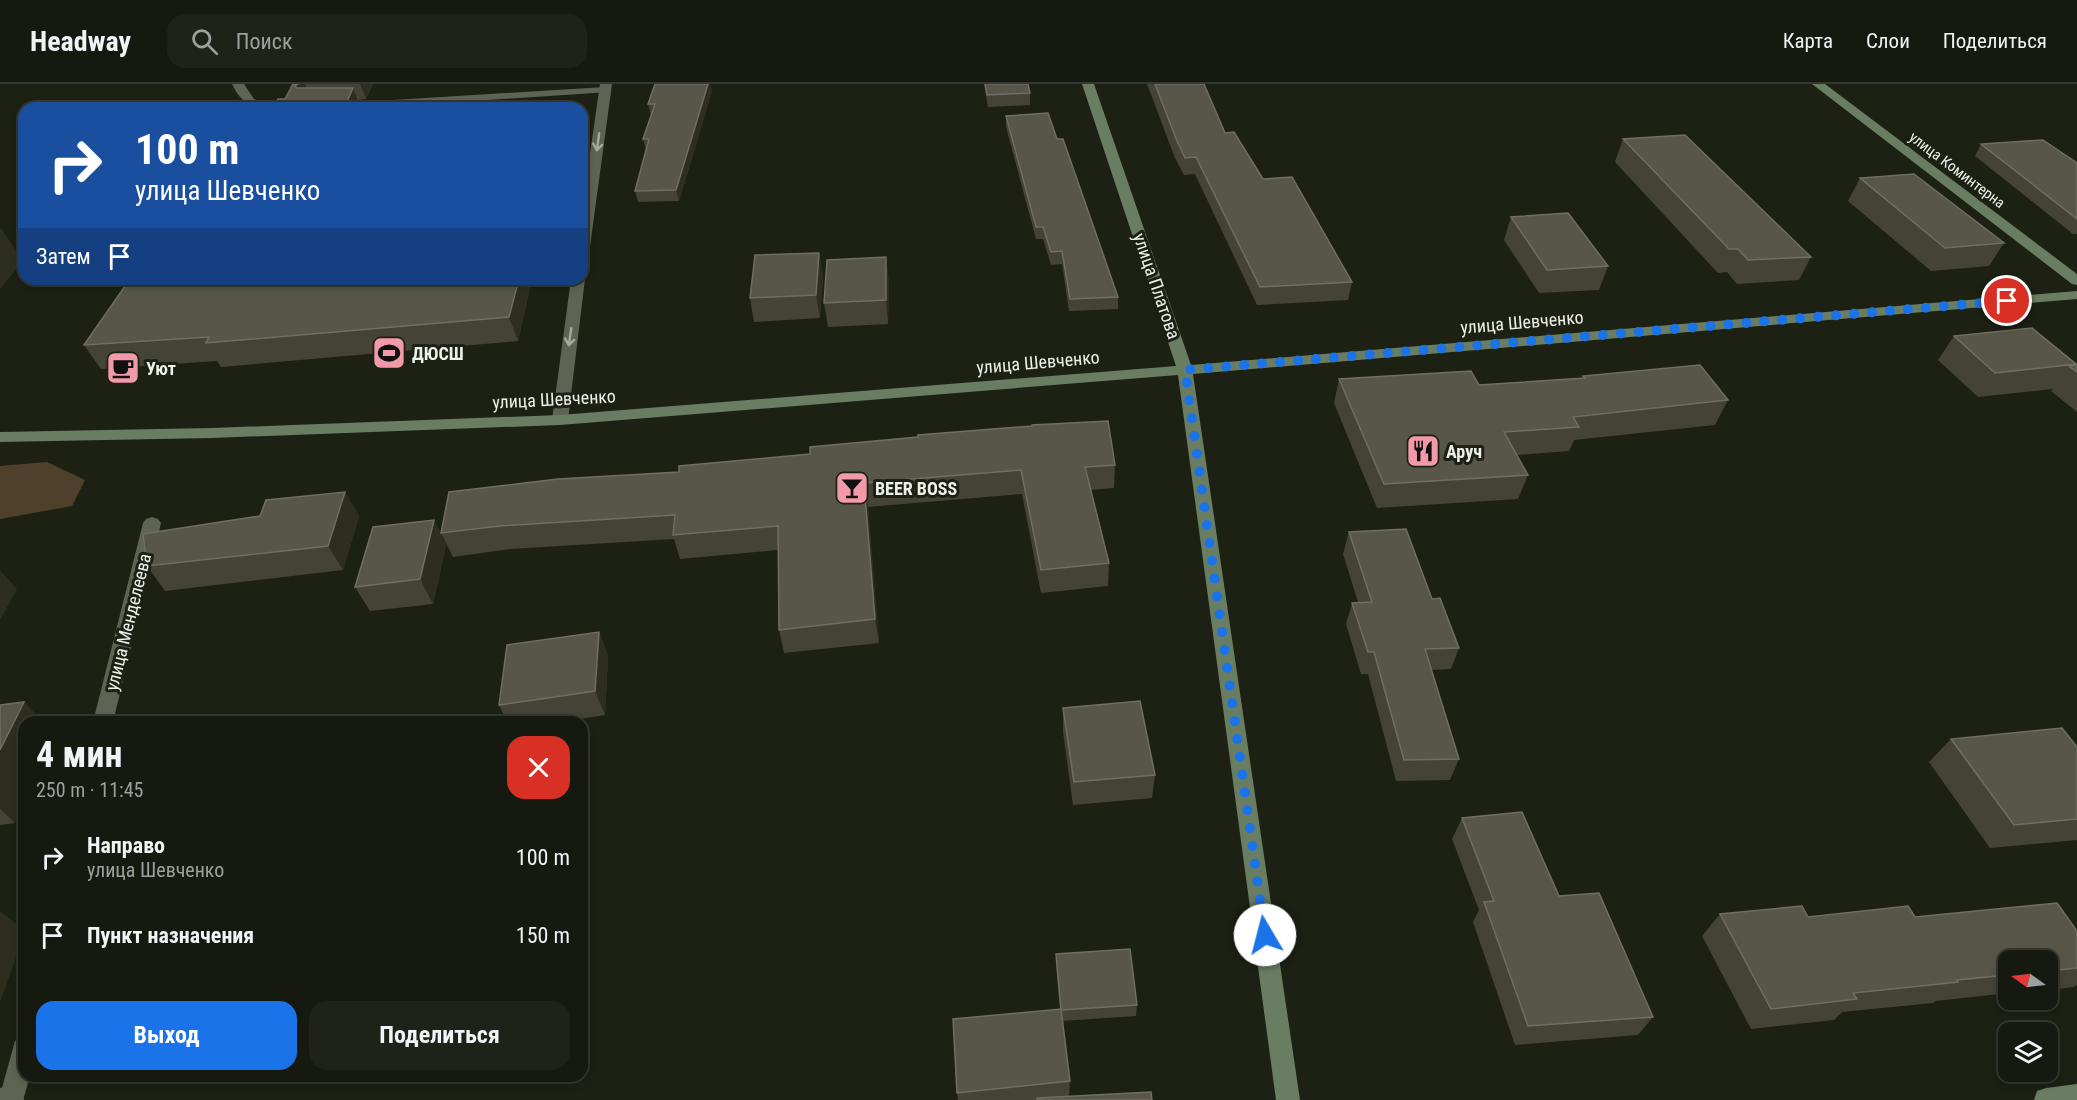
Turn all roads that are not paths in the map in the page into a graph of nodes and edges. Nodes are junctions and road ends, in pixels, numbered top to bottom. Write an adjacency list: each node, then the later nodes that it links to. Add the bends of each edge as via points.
1 (238, 84): 5 (street)
2 (1088, 84): 11 (street, улица Платова)
3 (1818, 84): 8 (street, улица Коминтерна)
4 (605, 87): 6 (street); 7 (street, one-way to 7)
5 (250, 102)
6 (396, 102)
7 (588, 210)
8 (2077, 281)
9 (578, 285): 12 (street, one-way to 12)
10 (2077, 295): 11 (street, улица Шевченко)
11 (1185, 370): 12 (street, улица Шевченко); 19 (street, улица Платова)
12 (560, 420): 13 (street, улица Шевченко)
13 (0, 437)
14 (152, 523): 15 (street, улица Менделеева)
15 (105, 716)
16 (18, 1068): 18 (street)
17 (2077, 1096): 20 (street)
18 (8, 1099)
19 (1288, 1100)
20 (2046, 1100)

